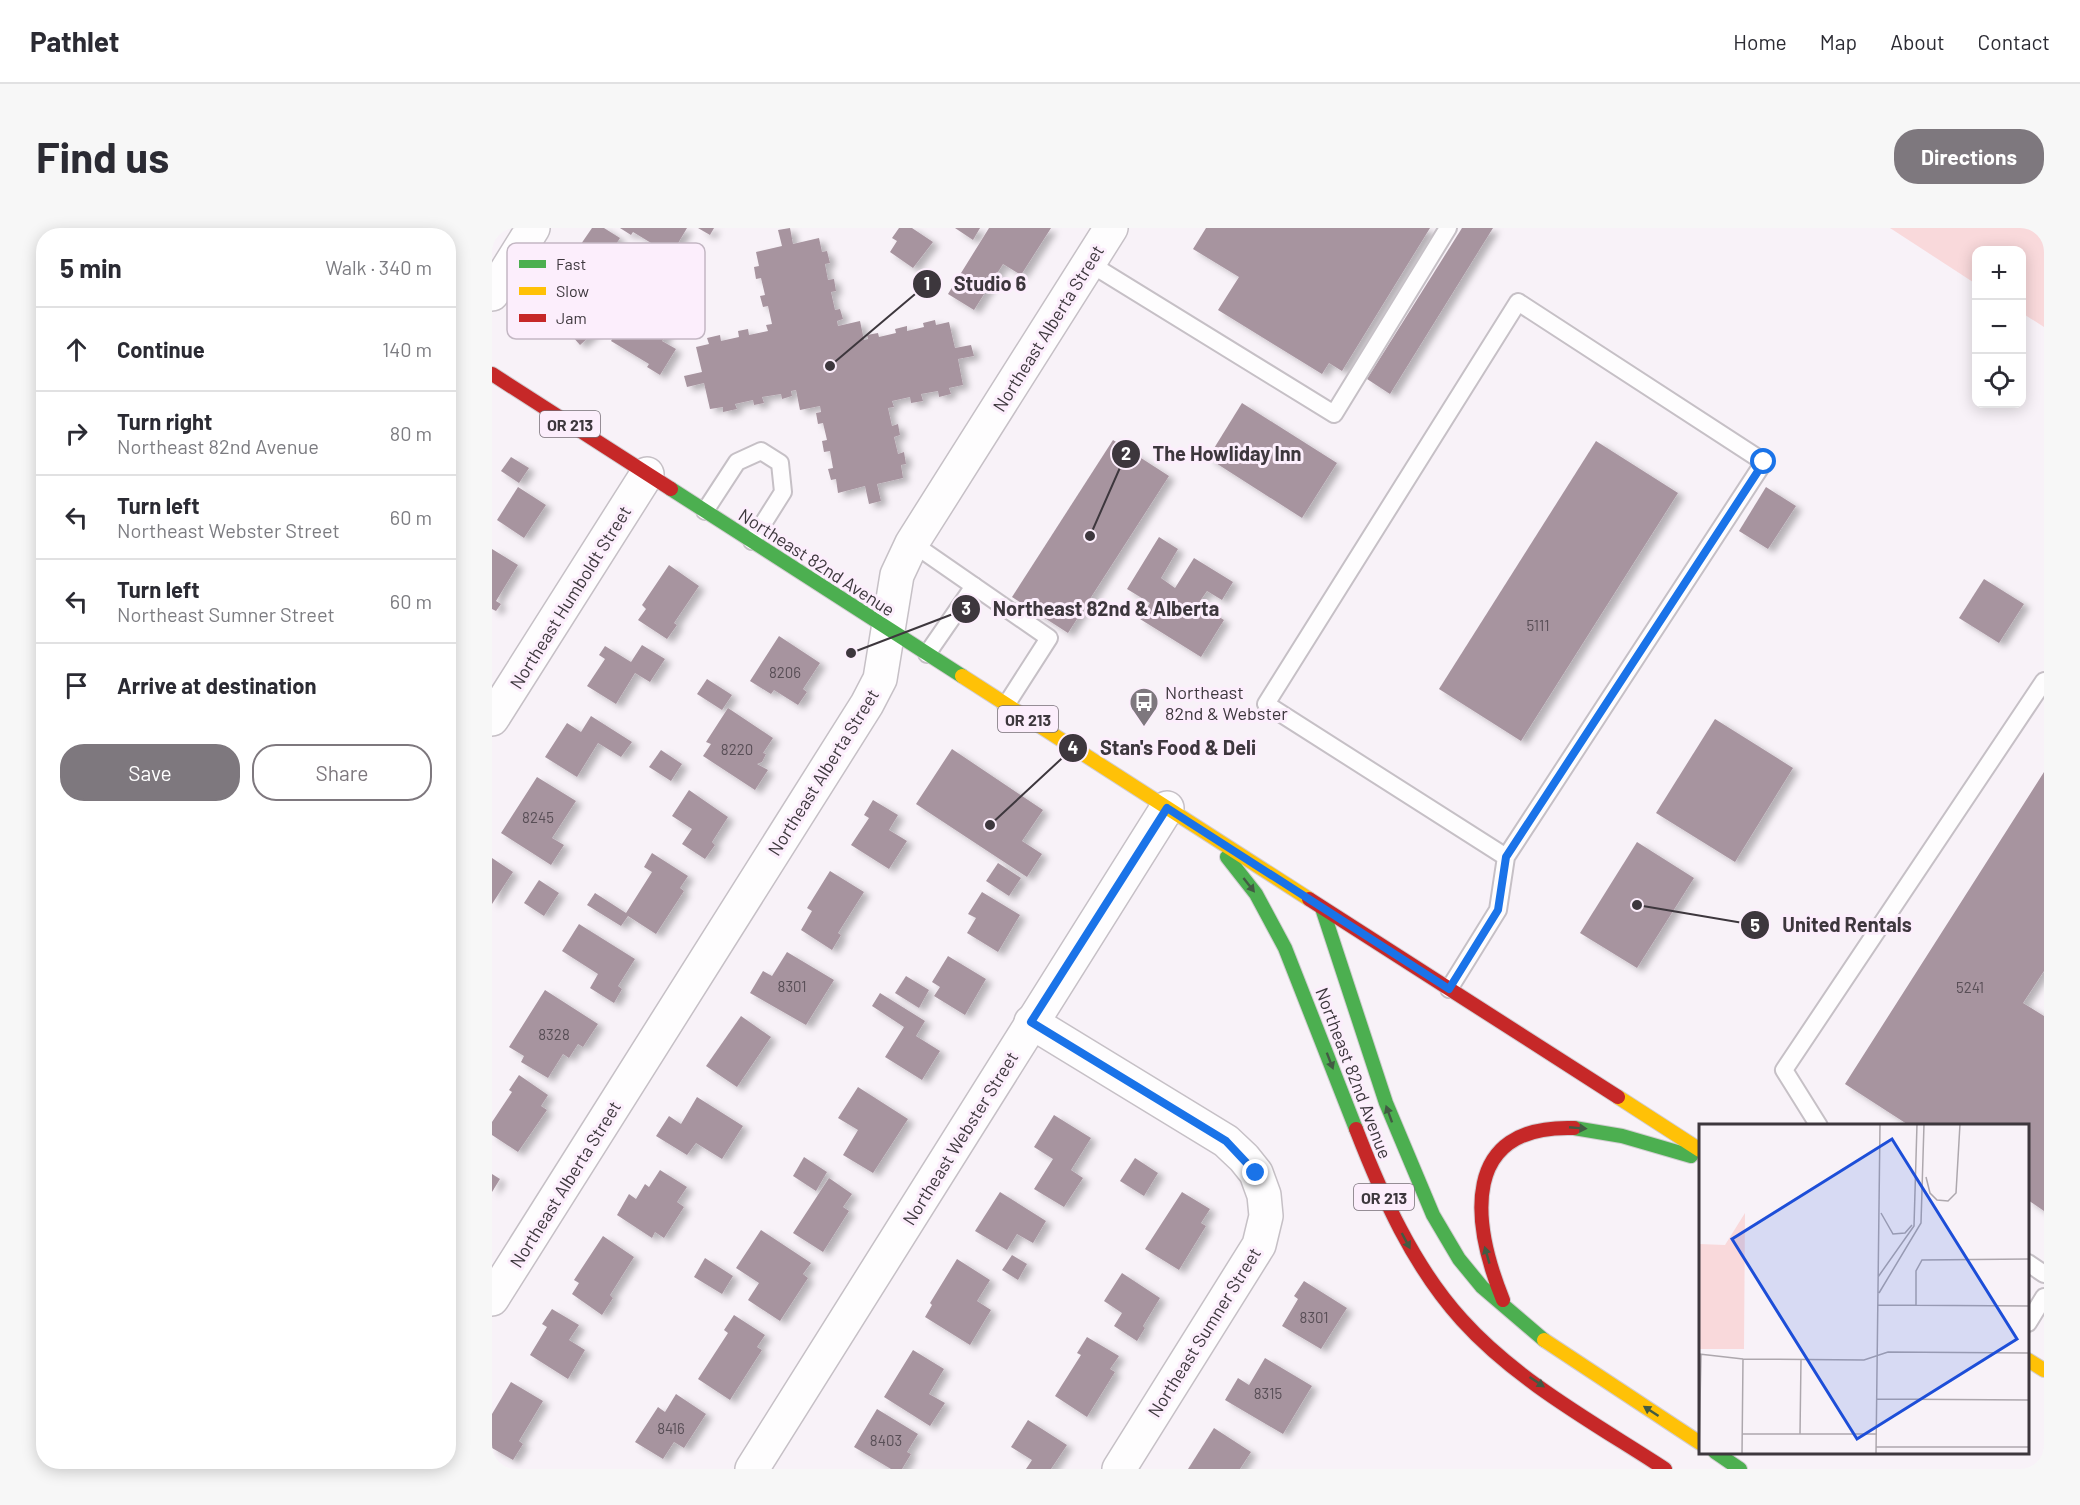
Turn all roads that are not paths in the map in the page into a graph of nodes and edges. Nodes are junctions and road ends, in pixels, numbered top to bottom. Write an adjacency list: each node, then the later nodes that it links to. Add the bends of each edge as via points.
1 (533, 228): 4 (street)
2 (1111, 228): 5 (street, Northeast Alberta Street)
3 (1448, 228): 5 (lane, via 1334,414)
4 (524, 243)
5 (1089, 263): 12 (street, Northeast Alberta Street)
6 (507, 270): 7 (street)
7 (492, 294)
8 (492, 374): 9 (main road, Northeast 82nd Avenue / OR 213)
9 (647, 474): 10 (main road, Northeast 82nd Avenue / OR 213); 18 (street, Northeast Humboldt Street)
10 (705, 511): 11 (main road, Northeast 82nd Avenue / OR 213); 11 (lane, via 736,462 761,451 780,463 783,492)
11 (752, 541): 14 (main road, Northeast 82nd Avenue / OR 213)
12 (912, 543): 13 (lane); 14 (street, Northeast Alberta Street, via 897,575)
13 (974, 586): 15 (lane); 17 (lane, via 1049,638)
14 (890, 630): 15 (main road, Northeast 82nd Avenue / OR 213); 31 (street, Northeast Alberta Street, via 880,679 867,704)
15 (927, 654): 17 (main road, Northeast 82nd Avenue / OR 213)
16 (2042, 687): 25 (lane, via 1784,1070)
17 (1006, 705): 19 (main road, Northeast 82nd Avenue / OR 213)
18 (492, 719)
19 (1167, 808): 20 (main road, Northeast 82nd Avenue / OR 213); 24 (street, Northeast Webster Street)
20 (1213, 838): 22 (main road, Northeast 82nd Avenue / OR 213); 40 (main road, Northeast 82nd Avenue / OR 213, one-way to 40, via 1258,898 1284,945 1371,1168 1407,1244 1441,1296 1477,1336 1517,1369)
21 (1506, 857): 21 (lane, via 1764,462 1518,302 1266,704); 23 (lane, via 1498,910)
22 (1323, 908): 23 (main road, Northeast 82nd Avenue); 32 (main road, Northeast 82nd Avenue / OR 213, one-way to 22, via 1457,1257 1430,1214 1378,1082)
23 (1449, 989): 26 (main road, Northeast 82nd Avenue)
24 (1031, 1022): 38 (street, Northeast Webster Street); 39 (street, Northeast Sumner Street, via 1226,1141 1256,1173 1264,1195 1266,1216 1259,1245)
25 (1818, 1124)
26 (1699, 1149)
27 (1699, 1157): 32 (main road, one-way to 27, via 1481,1232 1479,1213 1488,1172 1508,1142 1546,1127 1578,1127)
28 (2029, 1264): 29 (lane)
29 (2044, 1274)
30 (2044, 1297): 33 (lane)
31 (492, 1299)
32 (1506, 1311): 36 (main road, Northeast 82nd Avenue / OR 213, one-way to 32, via 1574,1361)
33 (2029, 1321)
34 (2029, 1361): 35 (main road)
35 (2044, 1370)
36 (1699, 1442)
37 (1717, 1454): 41 (main road)
38 (752, 1469)
39 (1119, 1469)
40 (1665, 1469)
41 (1740, 1469)

